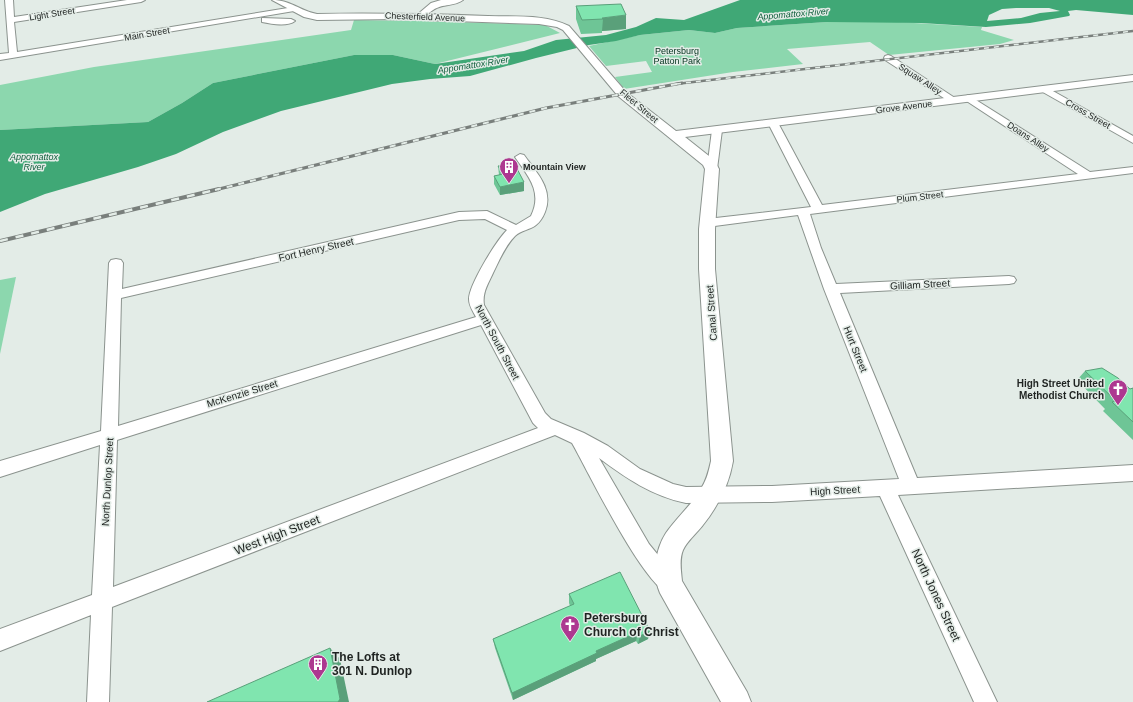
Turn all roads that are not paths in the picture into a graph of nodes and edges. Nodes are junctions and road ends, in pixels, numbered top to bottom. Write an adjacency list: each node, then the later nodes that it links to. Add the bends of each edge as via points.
1 (9, 0): 9 (street)
2 (141, 0): 5 (street, Light Street)
3 (277, 0): 6 (main road, Chesterfield Avenue)
4 (459, 0): 8 (street, via 433,4)
5 (110, 2): 9 (street, Light Street)
6 (294, 9): 7 (street, Main Street); 8 (main road, Chesterfield Avenue, via 317,18)
7 (257, 15): 10 (street, via 275,22); 12 (street, Main Street)
8 (421, 16): 11 (main road, Chesterfield Avenue, via 539,21 560,25)
9 (11, 20): 12 (street)
10 (291, 21)
11 (573, 36): 21 (main road, Fleet Street, via 622,94)
12 (13, 56): 13 (street, Main Street)
13 (0, 58)
14 (888, 58): 18 (street, Squaw Alley)
15 (1133, 78): 16 (main road, Grove Avenue)
16 (1044, 89): 17 (main road, Grove Avenue); 22 (street, Cross Street)
17 (968, 98): 18 (main road, Grove Avenue); 26 (street, Doans Alley)
18 (953, 100): 19 (main road, Grove Avenue)
19 (773, 123): 20 (main road, Grove Avenue); 27 (street, Hurt Street, via 807,191)
20 (717, 130): 21 (main road, Grove Avenue); 24 (street, Canal Street)
21 (674, 135): 24 (main road, Fleet Street, via 709,163)
22 (1133, 140)
23 (520, 157): 29 (street, via 539,184 542,200 538,216)
24 (712, 169): 28 (main road, Canal Street)
25 (1133, 170): 26 (street, Plum Street)
26 (1089, 176): 27 (street, Plum Street)
27 (810, 210): 28 (street, Plum Street); 32 (street, Hurt Street, via 815,248)
28 (707, 223): 42 (main road, Canal Street, via 710,313 722,461)
29 (515, 230): 33 (street, Fort Henry Street, via 487,215 459,216); 34 (street, North South Street, via 506,239 478,290 477,305)
30 (116, 263): 33 (street, North Dunlop Street)
31 (1009, 280): 32 (street, Gilliam Street)
32 (831, 289): 40 (street, Hurt Street)
33 (114, 295): 36 (street, North Dunlop Street)
34 (485, 319): 35 (street, North South Street, via 539,418); 36 (street, McKenzie Street)
35 (553, 428): 37 (street, High Street); 44 (street, West High Street)
36 (109, 434): 38 (street, McKenzie Street); 44 (street, North Dunlop Street)
37 (578, 438): 42 (street, High Street, via 602,451 634,474 672,492 686,495); 43 (street, via 642,551)
38 (0, 469)
39 (1133, 473): 40 (street, High Street)
40 (911, 486): 41 (street, High Street)
41 (886, 488): 42 (street, High Street, via 772,494); 48 (street, North Jones Street)
42 (712, 494): 43 (main road, via 674,542 667,566)
43 (670, 584): 47 (main road)
44 (101, 601): 45 (street, West High Street); 46 (street, North Dunlop Street)
45 (0, 640)
46 (98, 702)
47 (737, 702)
48 (986, 702)

